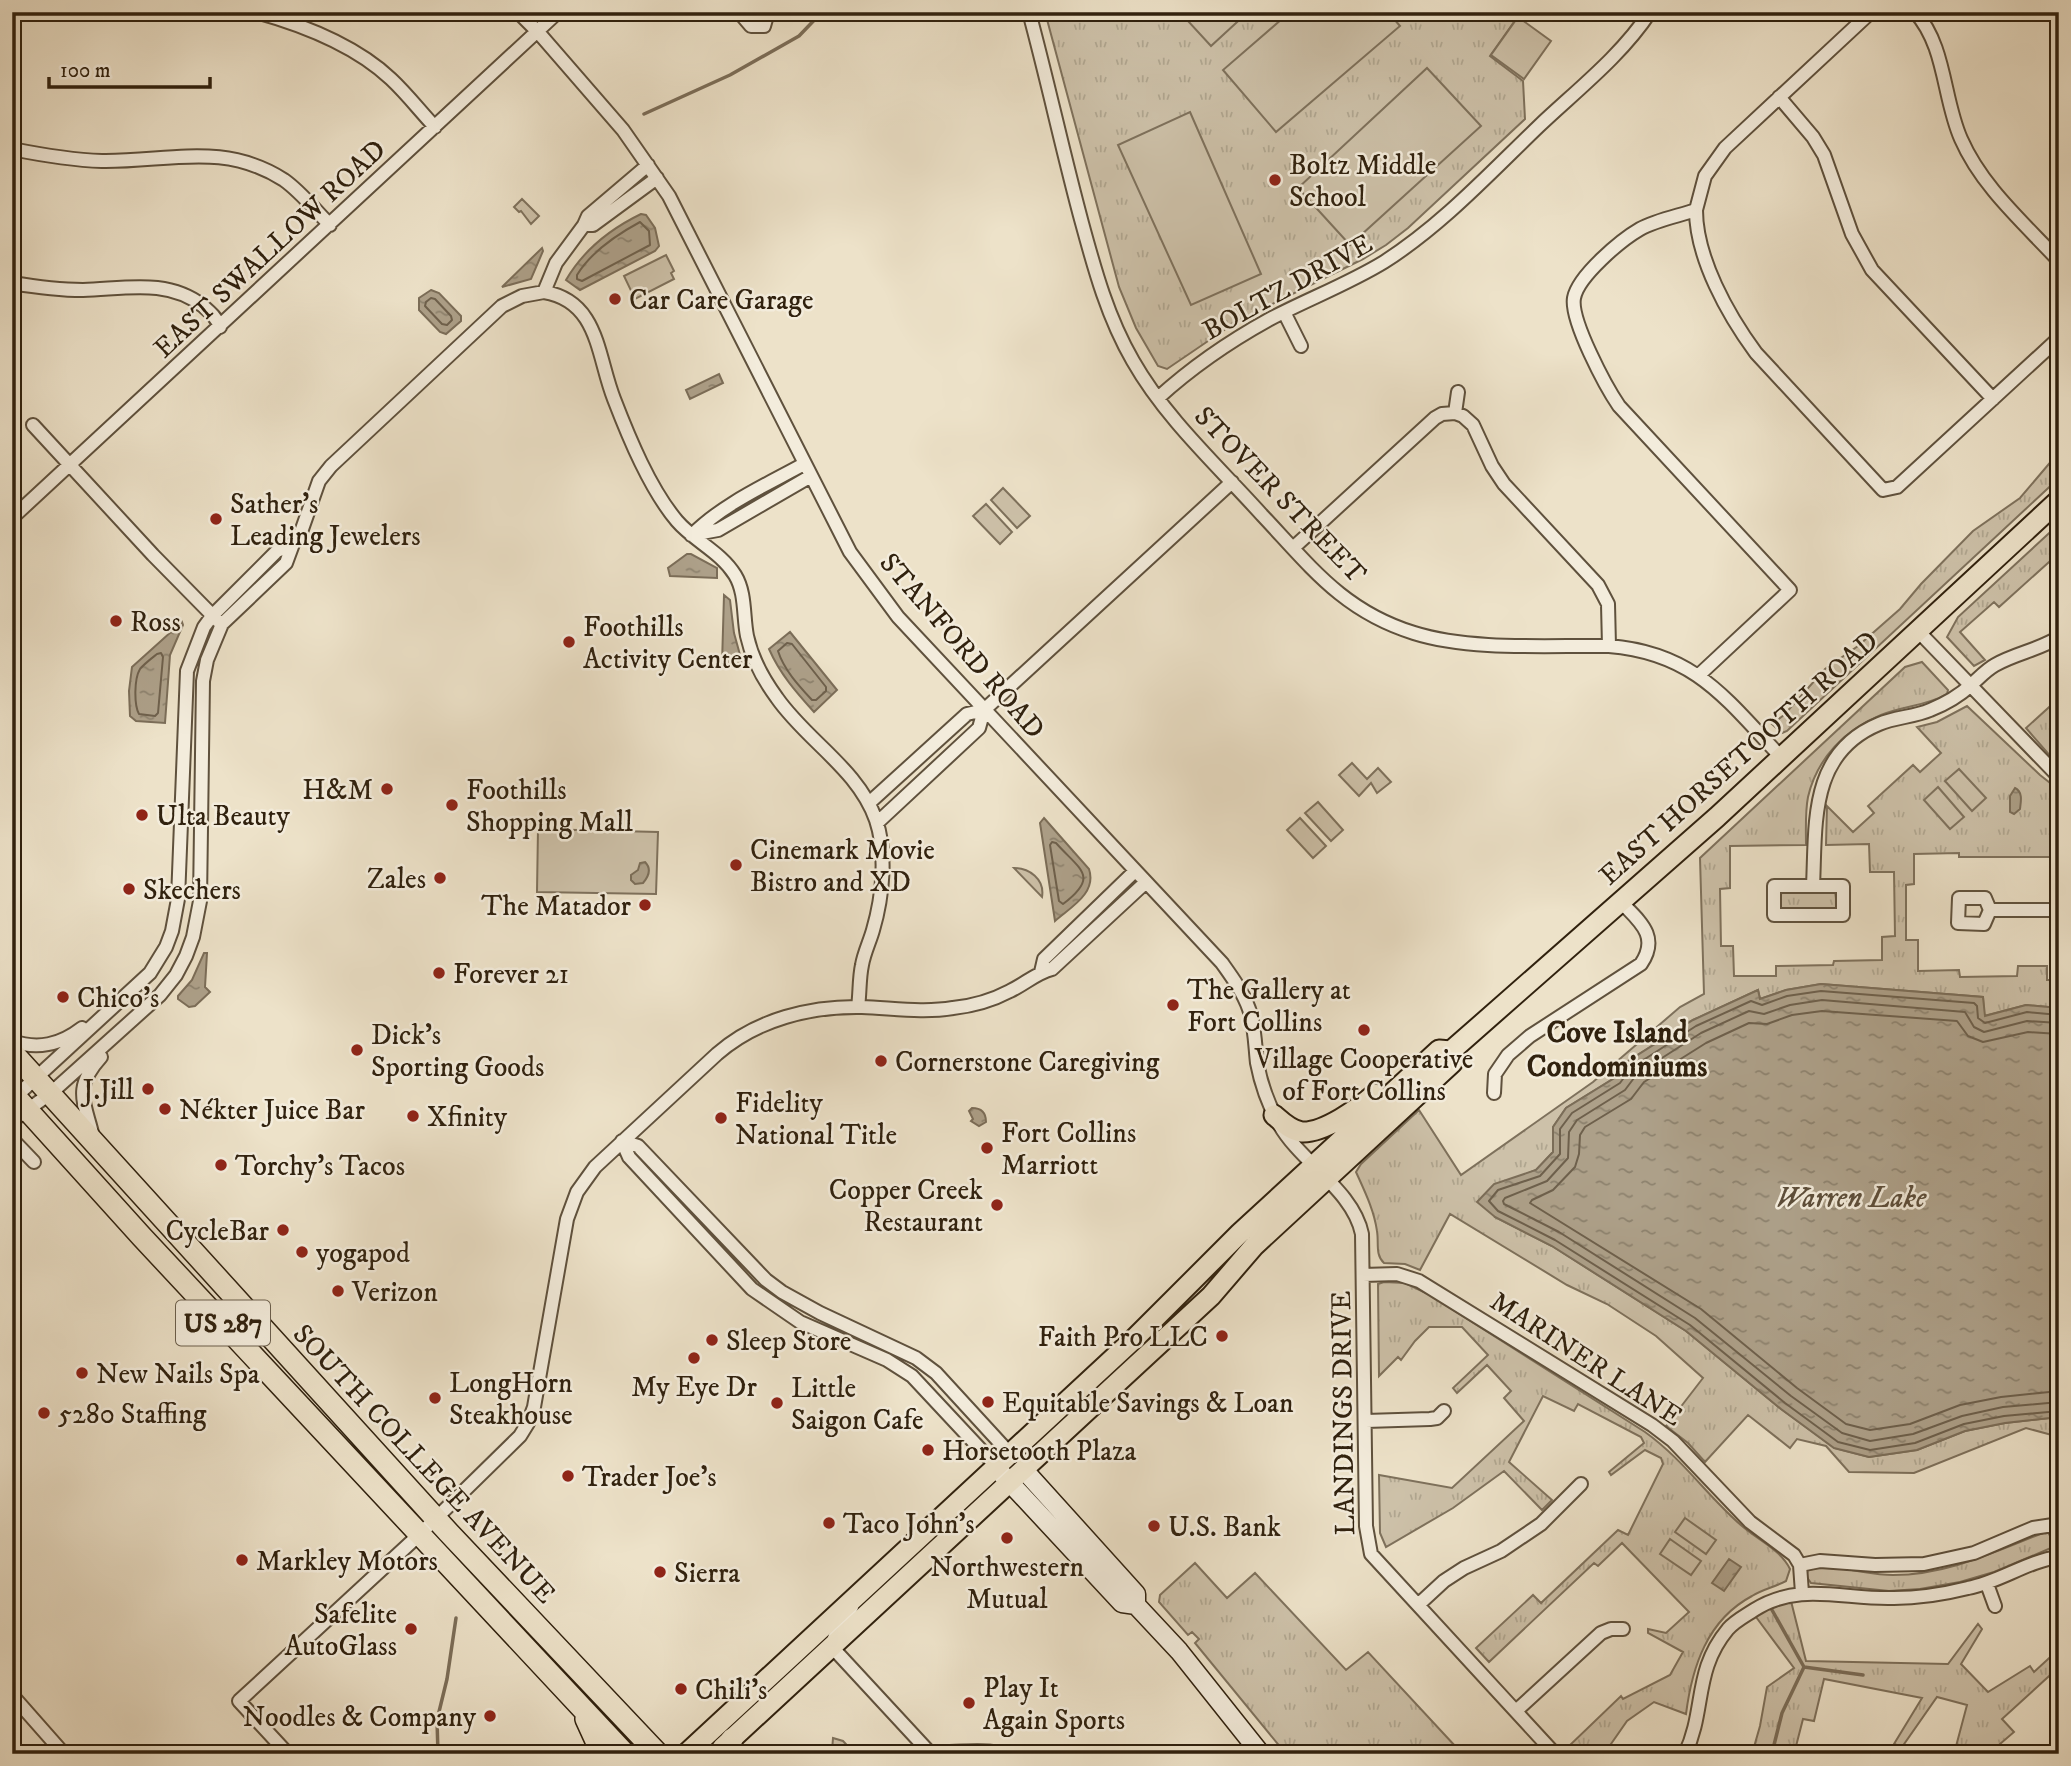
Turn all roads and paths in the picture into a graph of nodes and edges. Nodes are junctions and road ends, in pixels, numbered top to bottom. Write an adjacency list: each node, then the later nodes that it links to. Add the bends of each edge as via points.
1 (256, 12): 12 (street, via 300,26 352,51 390,78)
2 (518, 12): 10 (street, STANFORD ROAD)
3 (558, 12): 10 (street, EAST SWALLOW ROAD)
4 (739, 12): 5 (street, via 751,26 764,26)
5 (768, 12)
6 (1029, 12): 27 (street, STOVER STREET, via 1102,294 1126,349)
7 (1650, 12): 22 (street, BOLTZ DRIVE, via 1619,51 1426,231 1383,262)
8 (1871, 12): 11 (street)
9 (1915, 12): 19 (street, via 1934,45 1951,113 1968,155)
10 (538, 32): 12 (street, EAST SWALLOW ROAD); 14 (street, STANFORD ROAD)
11 (1779, 97): 16 (street, via 1714,161); 28 (street, via 1824,155 1852,234 1872,270)
12 (435, 127): 17 (street, EAST SWALLOW ROAD)
13 (12, 149): 17 (street, via 102,160 186,155 231,159 287,183)
14 (648, 164): 15 (street, STANFORD ROAD); 18 (street, via 588,216)
15 (657, 178): 18 (street, via 593,225); 31 (street, STANFORD ROAD, via 687,227)
16 (1696, 210): 28 (street, via 1704,257 1743,335 1883,490 1897,487); 43 (street, via 1644,227 1625,240 1583,279 1574,307 1619,406 1790,590)
17 (330, 225): 23 (street, EAST SWALLOW ROAD)
18 (584, 225): 21 (street, via 556,263)
19 (2059, 261)
20 (12, 283): 23 (street, via 79,290 162,288 200,304)
21 (544, 292): 37 (street, via 562,295 589,323 628,432 663,501); 39 (street, via 502,306 331,466 319,481 286,563)
22 (1284, 312): 25 (street); 27 (street, BOLTZ DRIVE, via 1205,359)
23 (220, 327): 32 (street, EAST SWALLOW ROAD)
24 (2059, 338): 28 (street)
25 (1301, 346)
26 (1458, 392): 29 (street)
27 (1158, 398): 34 (street, STOVER STREET)
28 (1993, 400)
29 (1455, 413): 38 (street, via 1435,418); 42 (street, via 1473,425 1504,484 1598,585 1608,604)
30 (33, 425): 32 (street)
31 (804, 464): 33 (street, STANFORD ROAD); 37 (street, via 743,498)
32 (70, 466): 36 (street, EAST SWALLOW ROAD); 39 (street)
33 (811, 476): 37 (street, via 716,531); 45 (street, STANFORD ROAD, via 850,552 898,617)
34 (1232, 482): 38 (street, STOVER STREET); 45 (street)
35 (2059, 500): 40 (main road, EAST HORSETOOTH ROAD)
36 (12, 519)
37 (691, 535): 48 (street, via 725,562 739,583 751,653 768,685)
38 (1293, 548): 42 (street, STOVER STREET, via 1354,606 1416,634 1488,644)
39 (217, 620): 58 (street, via 204,627 187,671 173,931 150,973); 59 (street, via 203,681 200,901 193,937 167,987)
40 (1918, 631): 44 (street); 46 (main road, EAST HORSETOOTH ROAD)
41 (2059, 637): 44 (street, via 1996,664)
42 (1609, 646): 43 (street, STOVER STREET, via 1661,655)
43 (1699, 675): 46 (street, STOVER STREET)
44 (1971, 685): 47 (street); 52 (street, via 1927,712 1877,725 1839,754 1820,790)
45 (984, 710): 48 (street, via 967,714); 49 (street, via 979,728); 50 (street, STANFORD ROAD)
46 (1781, 757): 53 (main road, EAST HORSETOOTH ROAD)
47 (2059, 777)
48 (869, 803): 49 (street)
49 (877, 823): 57 (street, via 882,869 879,901 862,963)
50 (1135, 871): 51 (street, STANFORD ROAD); 56 (street, via 1044,959)
51 (1146, 882): 56 (street, via 1052,969); 66 (street, STANFORD ROAD, via 1222,963 1238,987 1250,1012 1260,1076)
52 (1813, 886): 52 (street, via 1843,886 1843,915 1774,915 1774,886)
53 (1620, 902): 61 (main road, EAST HORSETOOTH ROAD); 64 (street, via 1645,928 1647,955 1641,964 1508,1055 1495,1074)
54 (2059, 910): 55 (street)
55 (1990, 911)
56 (1041, 972): 57 (street, via 1009,992 968,1006 928,1010)
57 (858, 1007): 69 (street, via 794,1013 738,1038)
58 (103, 1017): 60 (street, via 47,1046); 63 (street)
59 (110, 1040): 63 (street); 68 (street, via 84,1085 82,1101)
60 (12, 1041)
61 (1444, 1051): 66 (main road, via 1427,1051 1364,1104 1315,1130 1294,1130); 71 (main road, EAST HORSETOOTH ROAD)
62 (12, 1052): 63 (highway, SOUTH COLLEGE AVENUE / US 287)
63 (44, 1086): 65 (street); 65 (street); 68 (highway, SOUTH COLLEGE AVENUE / US 287)
64 (1494, 1093)
65 (16, 1104): 83 (highway, SOUTH COLLEGE AVENUE / US 287)
66 (1274, 1115): 71 (street, STANFORD ROAD)
67 (12, 1139): 70 (street)
68 (94, 1141): 82 (highway, SOUTH COLLEGE AVENUE / US 287)
69 (622, 1141): 79 (street, via 629,1157 752,1289 800,1322 887,1360 912,1376); 79 (street, via 638,1146 766,1280 809,1308 916,1358 936,1374); 82 (street, via 595,1167 572,1204 528,1423 511,1447)
70 (34, 1162)
71 (1319, 1173): 72 (street, LANDINGS DRIVE, via 1350,1204 1359,1222); 73 (main road, EAST HORSETOOTH ROAD, via 1240,1233); 75 (main road, EAST HORSETOOTH ROAD, via 1211,1296)
72 (1363, 1275): 78 (street, LANDINGS DRIVE); 86 (street, MARINER LANE, via 1397,1274 1419,1280 1652,1425)
73 (1196, 1280): 74 (main road, EAST HORSETOOTH ROAD); 75 (street, via 1193,1293 1164,1321)
74 (1147, 1326): 76 (street, via 1138,1350 1112,1376); 79 (main road, EAST HORSETOOTH ROAD)
75 (1164, 1339): 76 (main road, EAST HORSETOOTH ROAD)
76 (1099, 1399): 80 (main road, EAST HORSETOOTH ROAD)
77 (1444, 1411): 78 (street, via 1430,1419)
78 (1366, 1421): 90 (street, LANDINGS DRIVE, via 1367,1542 1371,1554)
79 (1004, 1461): 80 (street); 89 (main road, EAST HORSETOOTH ROAD)
80 (1016, 1476): 93 (main road, EAST HORSETOOTH ROAD); 105 (street, via 1122,1603 1136,1605 1198,1673)
81 (1581, 1484): 90 (street, via 1541,1524 1444,1581)
82 (436, 1517): 83 (street); 102 (highway, SOUTH COLLEGE AVENUE / US 287)
83 (420, 1534): 95 (highway, SOUTH COLLEGE AVENUE / US 287); 99 (street, via 239,1701)
84 (2059, 1537): 86 (street, via 2053,1525 2045,1525 1973,1553 1924,1564 1820,1561)
85 (2059, 1557): 87 (street)
86 (1800, 1565): 88 (street)
87 (1987, 1584): 88 (street, via 1893,1598); 91 (street)
88 (1802, 1593): 107 (street, via 1762,1605 1735,1622 1717,1644 1702,1680)
89 (860, 1594): 93 (street, via 835,1629); 103 (main road, EAST HORSETOOTH ROAD)
90 (1418, 1605): 96 (street, LANDINGS DRIVE)
91 (1996, 1606)
92 (1623, 1629): 96 (street, via 1601,1633)
93 (832, 1647): 97 (main road, EAST HORSETOOTH ROAD); 104 (street)
94 (12, 1695): 98 (street)
95 (581, 1707): 100 (highway); 101 (highway, SOUTH COLLEGE AVENUE / US 287)
96 (1516, 1711): 106 (street, LANDINGS DRIVE)
97 (724, 1749)
98 (64, 1754)
99 (288, 1754)
100 (602, 1754)
101 (625, 1754)
102 (658, 1754)
103 (686, 1754)
104 (931, 1754)
105 (1261, 1754)
106 (1555, 1754)
107 (1685, 1754)

